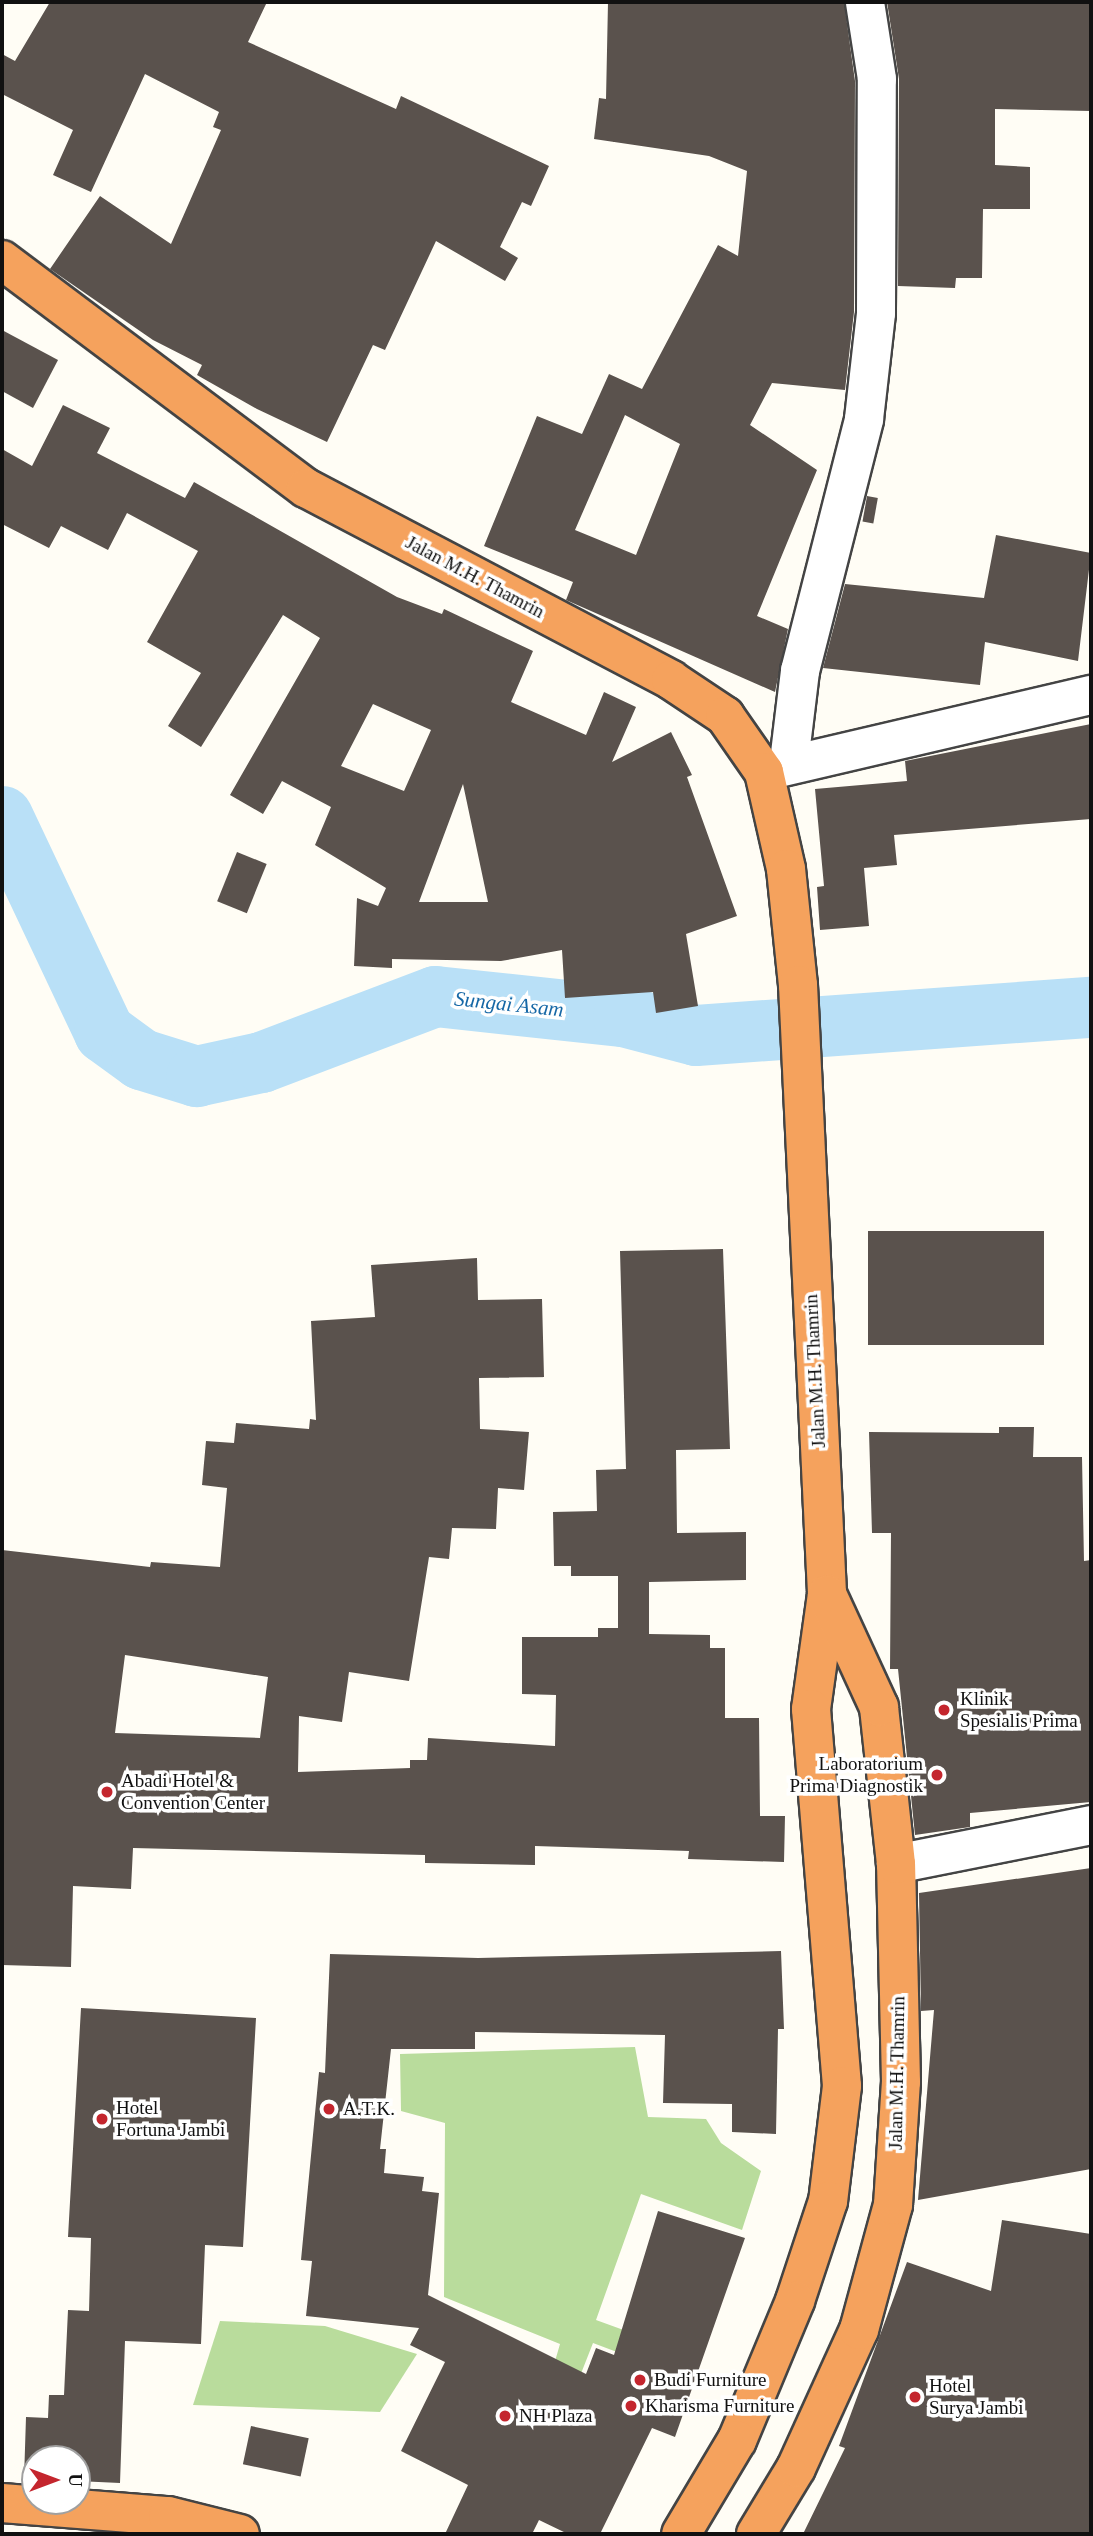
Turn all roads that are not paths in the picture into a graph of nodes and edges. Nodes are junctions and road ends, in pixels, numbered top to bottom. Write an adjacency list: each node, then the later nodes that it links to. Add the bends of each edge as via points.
1 (865, 2): 4 (street, via 877,79 876,313 864,419)
2 (2, 260): 4 (highway, Jalan M.H. Thamrin, via 306,488 671,680 725,716)
3 (1091, 695): 4 (street)
4 (776, 767): 5 (highway, Jalan M.H. Thamrin, via 798,985)
5 (827, 1594): 7 (highway, Jalan M.H. Thamrin, via 880,1707); 10 (highway, Jalan M.H. Thamrin, via 811,1709 842,2086 838,2140 828,2201 795,2301 737,2440)
6 (1091, 1825): 7 (street)
7 (896, 1864): 11 (highway, Jalan M.H. Thamrin, via 901,2082 893,2205 859,2330 796,2468)
8 (2, 2503): 9 (highway, via 167,2516)
9 (240, 2534)
10 (681, 2534)
11 (756, 2534)

